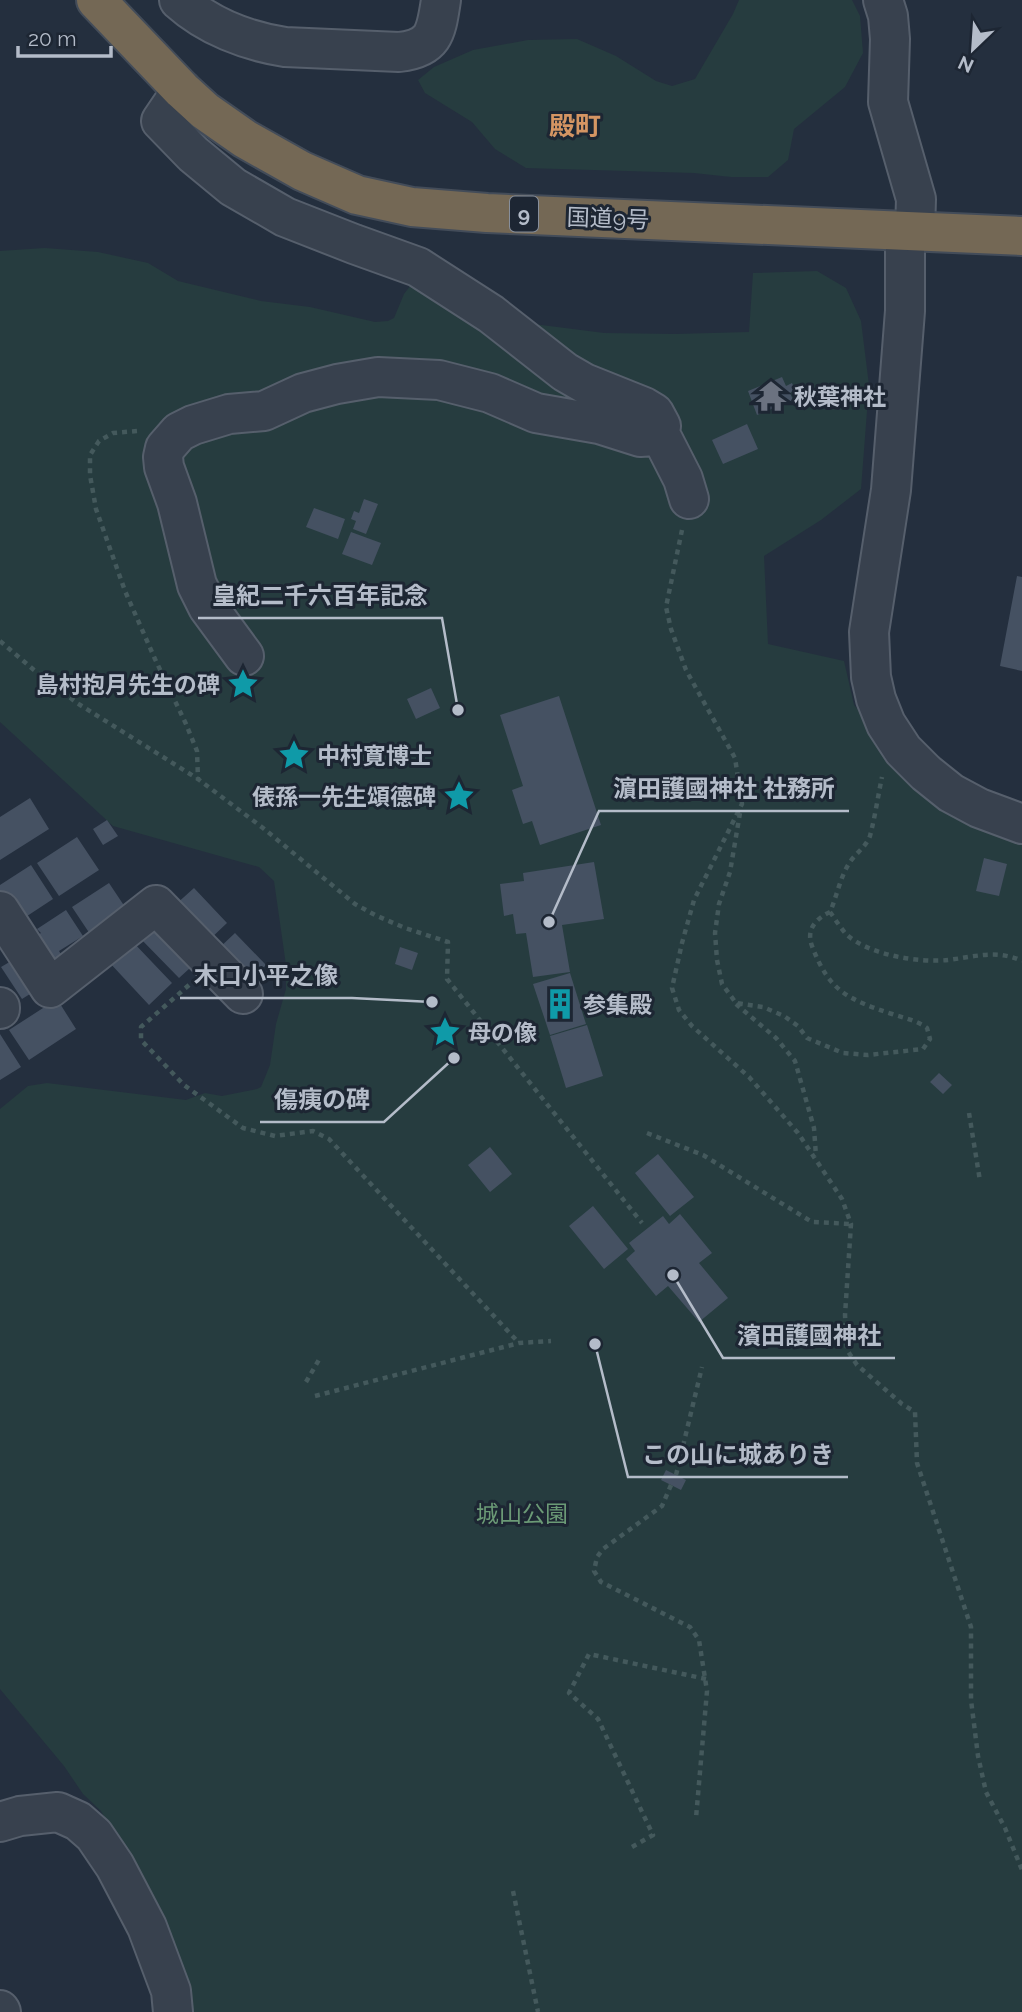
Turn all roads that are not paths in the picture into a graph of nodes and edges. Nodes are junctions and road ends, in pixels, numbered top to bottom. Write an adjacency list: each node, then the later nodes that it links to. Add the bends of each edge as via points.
1 (96, 0): 5 (highway, 国道9号 / 9)
2 (180, 0): 3 (street, via 214,24 268,44 399,52 428,43)
3 (441, 0)
4 (883, 0): 6 (street, via 890,39 888,102 916,199)
5 (182, 90): 6 (highway, 国道9号 / 9, via 245,139 302,171 357,195 412,207); 8 (street, via 161,121 233,187 285,217 418,267 491,314 574,377 654,412)
6 (910, 231): 7 (highway, 国道9号 / 9); 11 (street, via 891,491 869,632 871,677 886,724 926,773 979,808)
7 (1022, 236)
8 (659, 432): 9 (street); 10 (street, via 640,437 536,413 490,393 439,380 378,377 303,393 264,411 229,414 179,432 163,457 197,585)
9 (689, 499)
10 (244, 656)
11 (1022, 824)
12 (0, 911): 13 (street, via 50,988 156,905)
13 (243, 995)
14 (0, 1822): 15 (street, via 58,1812 94,1835 147,1927 171,1991)
15 (173, 2012)

